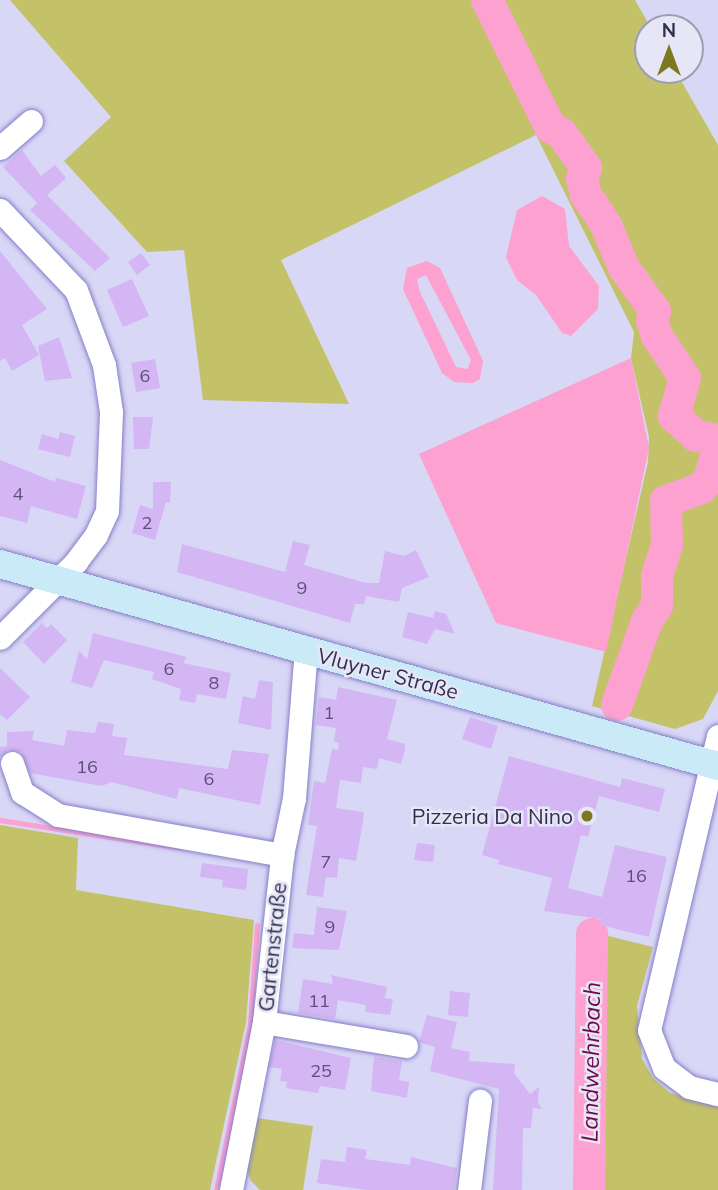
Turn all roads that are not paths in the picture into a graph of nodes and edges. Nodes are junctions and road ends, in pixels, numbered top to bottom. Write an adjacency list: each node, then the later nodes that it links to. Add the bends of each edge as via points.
1 (31, 121): 2 (street)
2 (0, 148)
3 (0, 210): 5 (street, via 76,290 104,365 111,412 107,511 96,535)
4 (0, 565): 5 (main road, Vluyner Straße)
5 (57, 581): 6 (street); 7 (main road, Vluyner Straße)
6 (0, 638)
7 (306, 650): 10 (main road, Vluyner Straße); 11 (street, Gartenstraße, via 293,798)
8 (718, 736): 10 (street)
9 (12, 763): 11 (street, Gartenstraße, via 22,792 58,815)
10 (714, 765): 14 (street, via 649,1030 664,1068 690,1087)
11 (282, 855): 12 (street, Gartenstraße)
12 (264, 1022): 13 (street, Gartenstraße); 16 (street)
13 (406, 1046)
14 (718, 1094)
15 (480, 1101): 17 (street)
16 (231, 1190)
17 (469, 1190)

